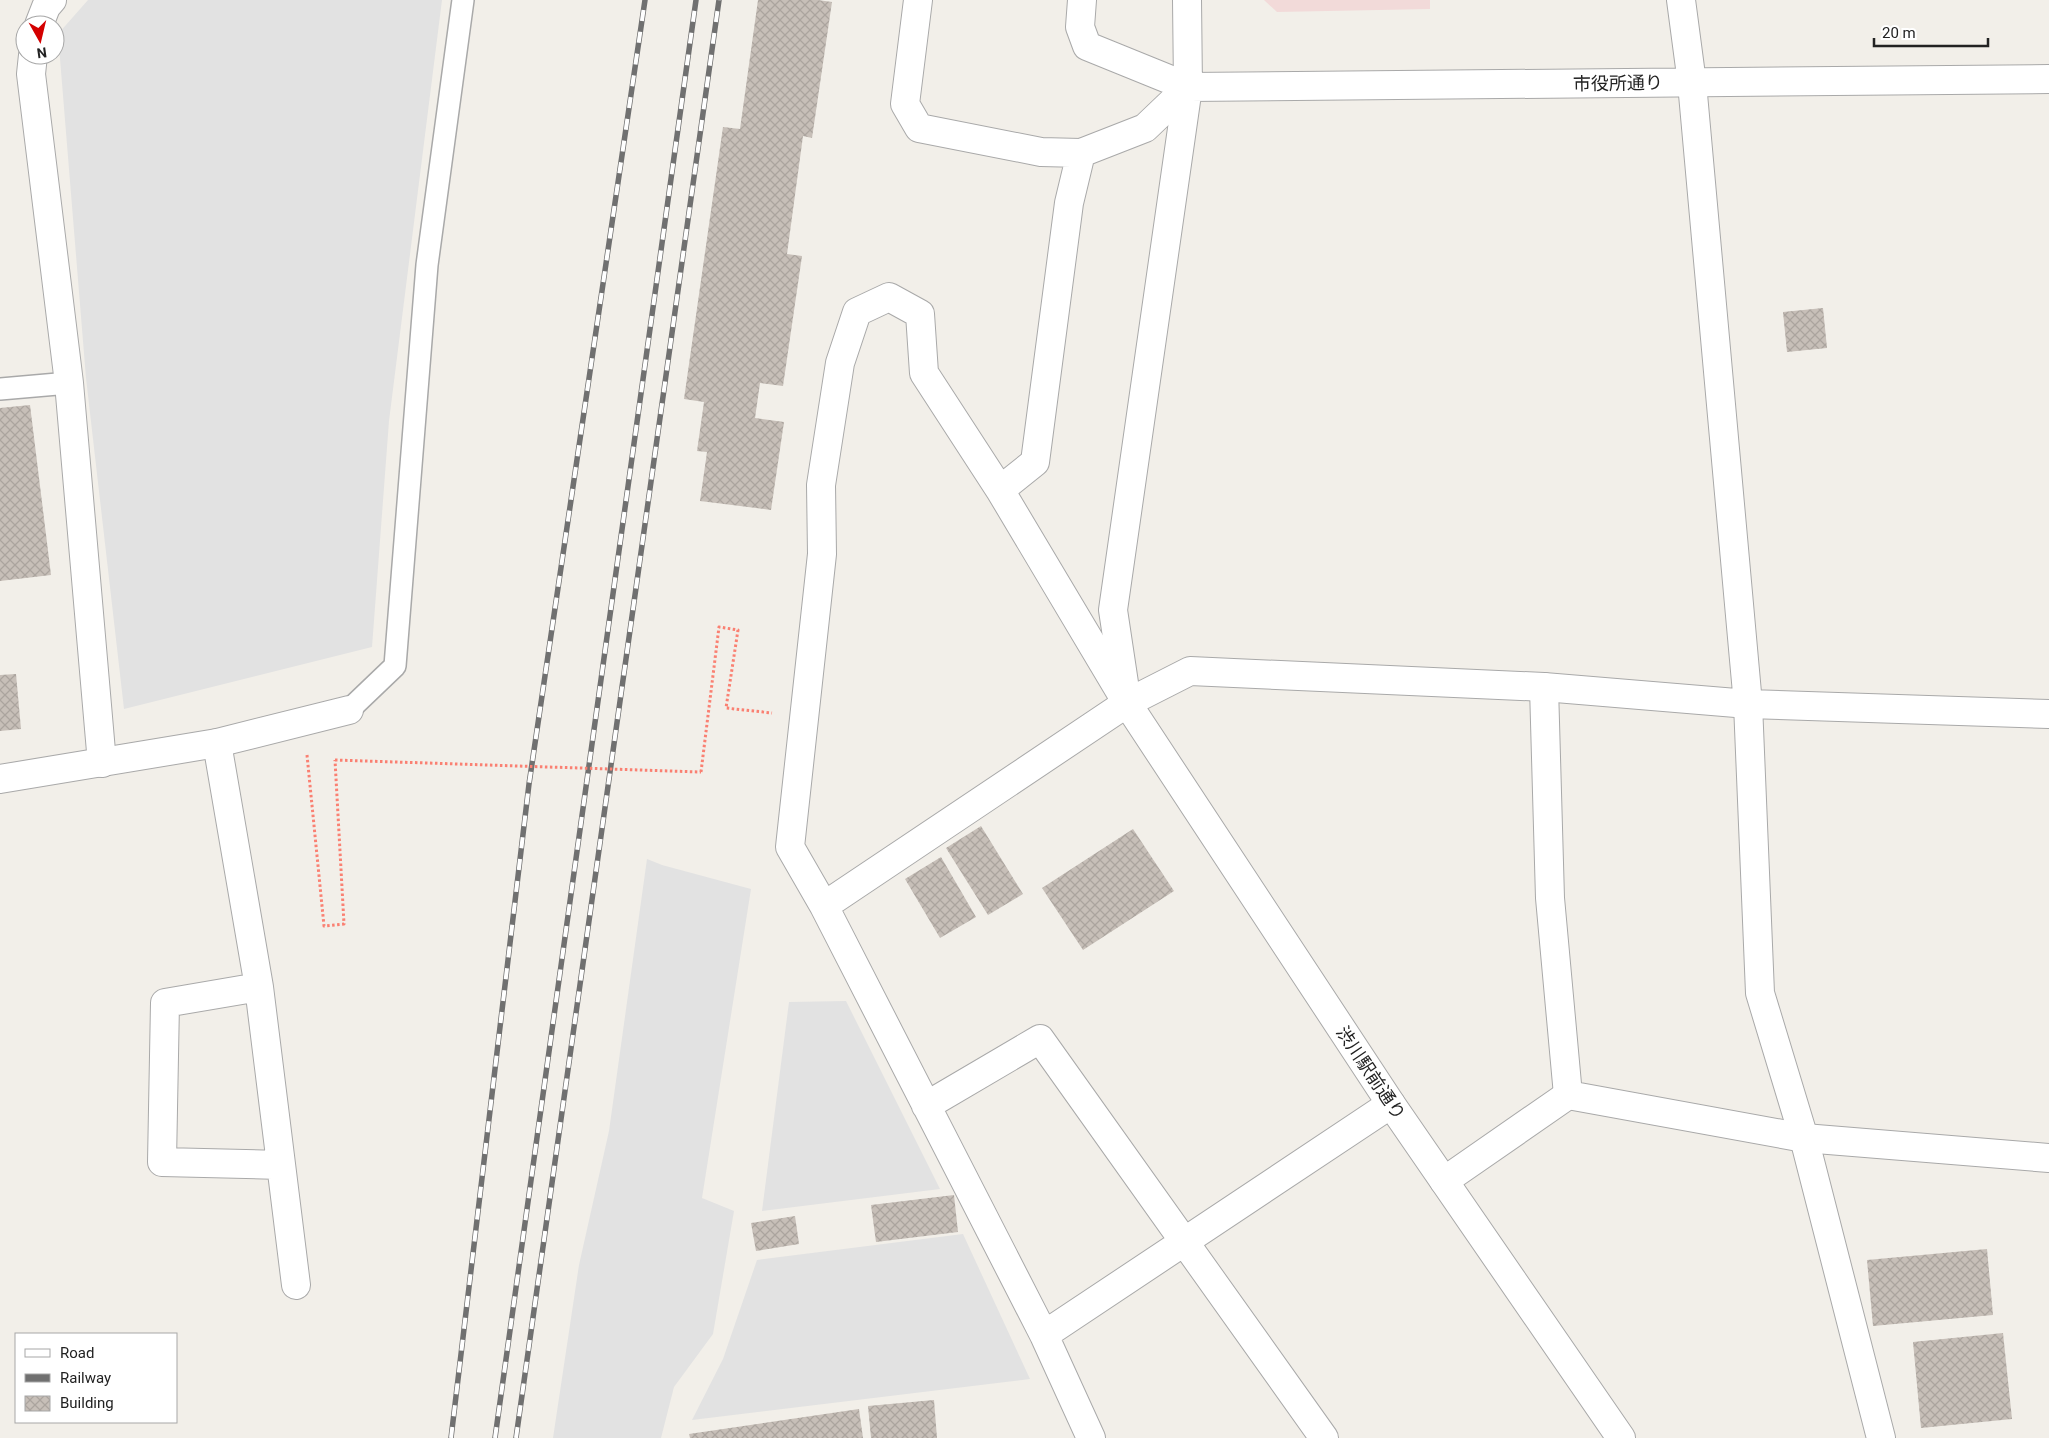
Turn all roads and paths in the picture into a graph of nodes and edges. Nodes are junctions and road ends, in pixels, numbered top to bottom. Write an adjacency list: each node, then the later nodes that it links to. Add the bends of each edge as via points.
1 (52, 0): 7 (street)
2 (462, 0): 19 (lane, via 427,265 395,666)
3 (918, 0): 12 (street, via 905,104 919,128 1042,152)
4 (1082, 0): 11 (street, via 1080,27 1087,46)
5 (1188, 0): 11 (street)
6 (1681, 0): 10 (street)
7 (43, 15)
8 (32, 65): 13 (street)
9 (2049, 79): 10 (street, 市役所通り)
10 (1692, 82): 11 (street, 市役所通り); 18 (street)
11 (1188, 87): 12 (street, via 1146,128); 17 (street, via 1114,610)
12 (1081, 152): 15 (street, via 1069,203 1035,462)
13 (69, 383): 14 (lane); 24 (street)
14 (0, 389)
15 (1000, 490): 17 (street, 渋川駅前通り); 21 (street, 渋川駅前通り, via 924,373 920,314 889,297 857,312 840,363 821,485 822,554)
16 (1544, 687): 17 (street, via 1190,671); 18 (street); 28 (street, via 1550,898)
17 (1127, 703): 26 (street); 29 (street, 渋川駅前通り)
18 (1748, 704): 20 (street); 31 (street, via 1760,993)
19 (349, 710): 22 (street)
20 (2049, 714)
21 (804, 717): 22 (path, bridge, via 726,708 738,630 719,627 701,772 335,760 344,924 324,926); 26 (street, via 790,847)
22 (304, 722): 23 (street)
23 (217, 744): 24 (street); 27 (street)
24 (102, 764): 25 (street)
25 (0, 779)
26 (824, 906): 30 (street)
27 (259, 987): 33 (street); 33 (street, via 165,1003 162,1162)
28 (1568, 1095): 31 (street); 34 (street)
29 (1391, 1104): 34 (street, 渋川駅前通り); 35 (street)
30 (926, 1106): 35 (street, via 1040,1039); 37 (street)
31 (1804, 1138): 32 (street); 41 (street)
32 (2049, 1158)
33 (281, 1165): 36 (street)
34 (1444, 1181): 40 (street, 渋川駅前通り)
35 (1183, 1242): 37 (street); 39 (street)
36 (296, 1285)
37 (1044, 1335): 38 (street)
38 (1090, 1438)
39 (1324, 1438)
40 (1622, 1438)
41 (1881, 1438)

